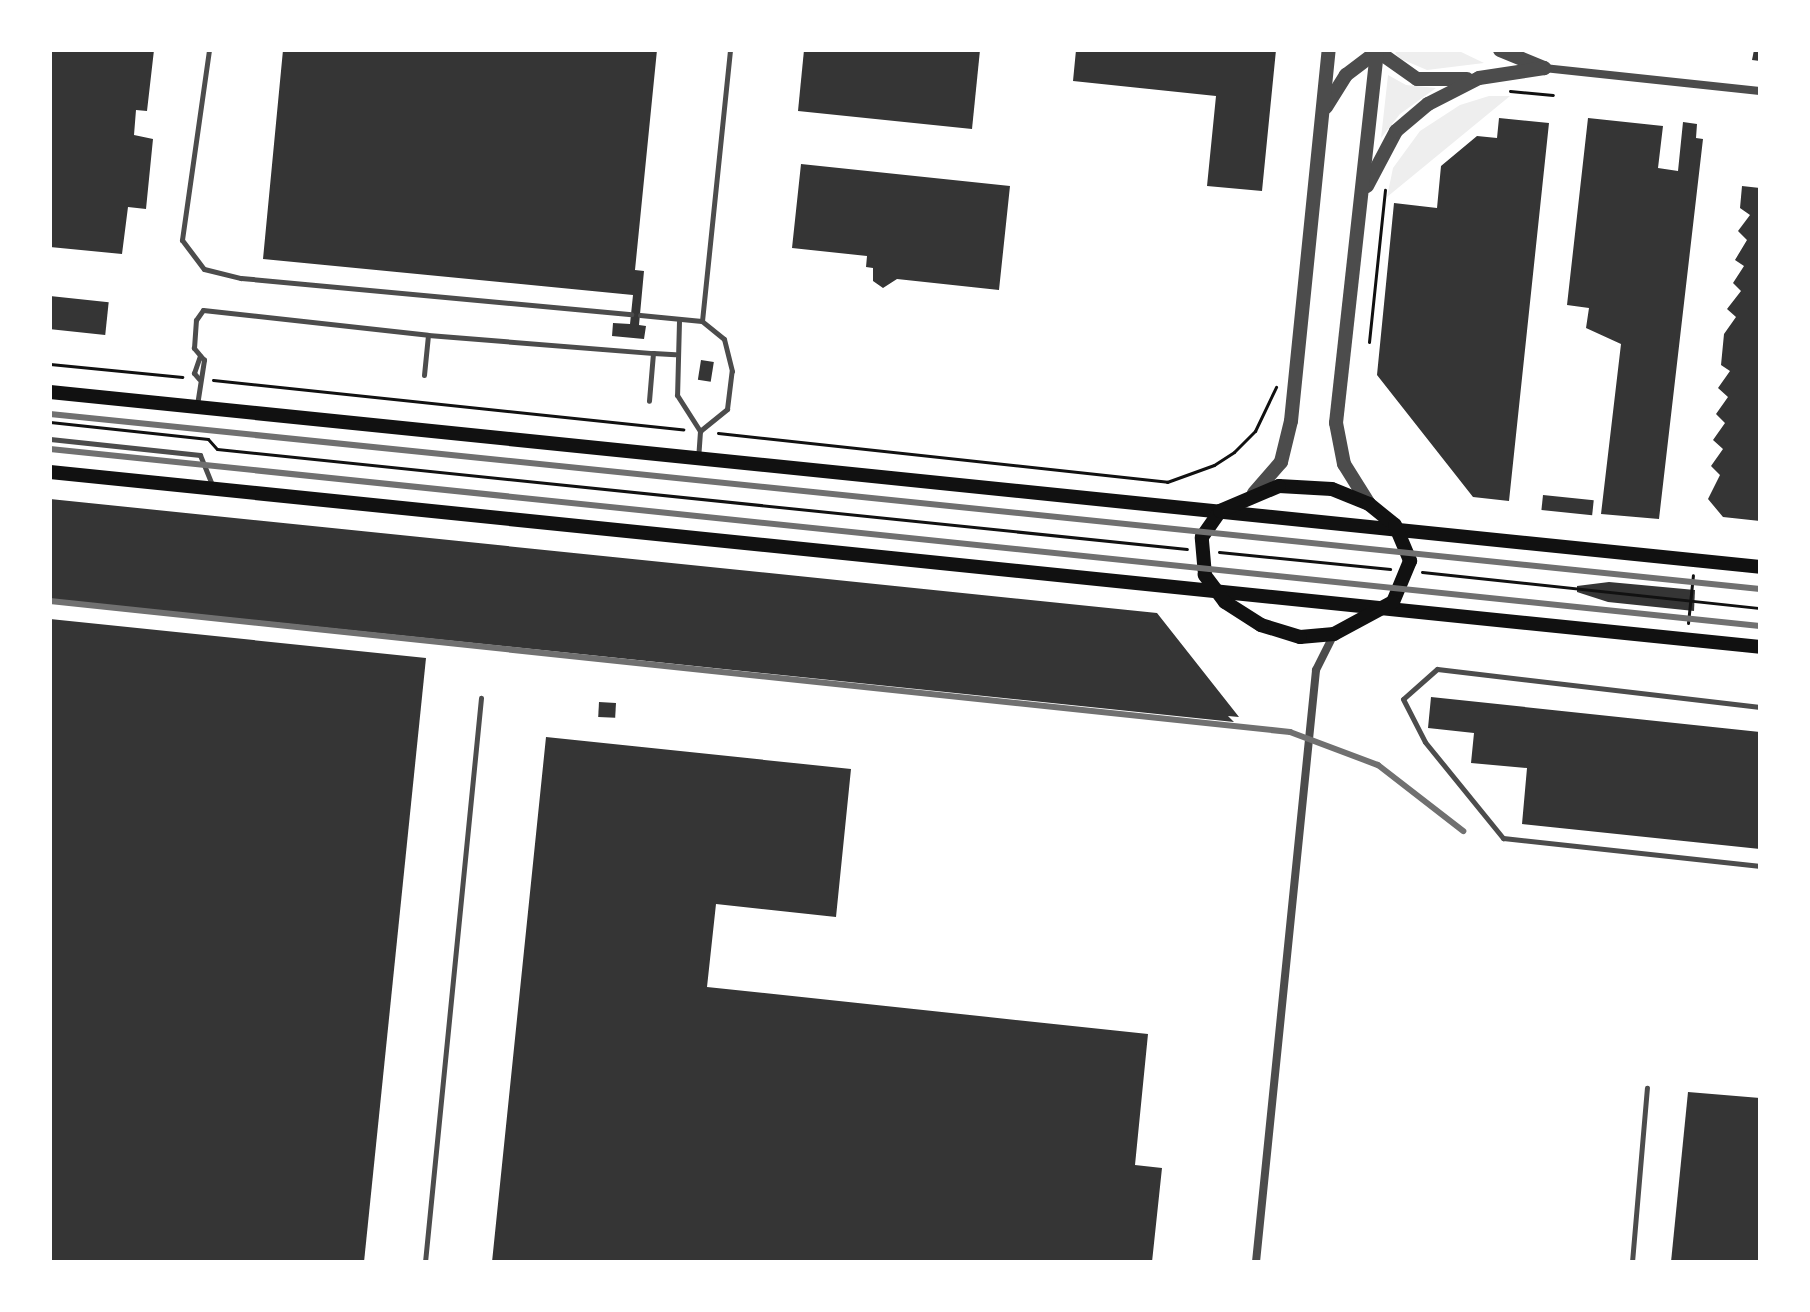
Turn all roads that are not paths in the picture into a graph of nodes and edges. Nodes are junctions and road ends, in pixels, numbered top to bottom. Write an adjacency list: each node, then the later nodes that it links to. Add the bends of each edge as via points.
1 (209, 50): 11 (lane, via 182,240 204,269 241,278)
2 (730, 50): 14 (lane)
3 (1329, 50): 9 (street)
4 (1377, 50): 7 (street, via 1417,79); 9 (street, via 1346,75); 10 (street)
5 (1500, 50): 6 (street)
6 (1544, 68): 7 (street); 8 (street)
7 (1479, 78): 10 (street, via 1428,104 1396,131)
8 (1760, 91)
9 (1323, 111): 27 (street, via 1291,421 1281,462)
10 (1363, 194): 28 (street, via 1336,423 1344,464)
11 (631, 314)
12 (640, 315): 13 (lane)
13 (679, 321): 14 (lane); 17 (lane)
14 (702, 321): 22 (lane, via 724,339 732,371 727,409)
15 (428, 335): 16 (lane); 18 (lane); 21 (lane, via 203,310 194,348 200,354 194,373 199,379)
16 (653, 353): 17 (lane); 20 (lane)
17 (675, 354): 22 (lane, via 677,395)
18 (424, 375)
19 (50, 392): 21 (main road)
20 (649, 401)
21 (197, 407): 24 (main road)
22 (700, 431): 24 (lane)
23 (50, 439): 26 (lane, via 200,455)
24 (698, 459): 29 (main road)
25 (50, 472): 26 (main road)
26 (214, 489): 32 (main road)
27 (1254, 493): 28 (main road, via 1315,485); 29 (main road)
28 (1369, 504): 30 (main road)
29 (1220, 511): 30 (main road); 32 (main road, via 1208,524 1200,550 1205,575)
30 (1400, 531): 31 (main road); 33 (main road, via 1408,570 1400,595)
31 (1760, 567)
32 (1216, 592): 33 (main road); 34 (main road, via 1241,615 1273,630 1300,637)
33 (1385, 608): 34 (main road); 35 (main road)
34 (1334, 634): 41 (street, via 1316,670)
35 (1760, 647)
36 (481, 698): 40 (lane)
37 (1760, 707): 38 (lane, via 1437,669 1403,699 1425,742 1503,838)
38 (1760, 866)
39 (1647, 1088): 42 (lane)
40 (425, 1262)
41 (1256, 1262)
42 (1632, 1262)

